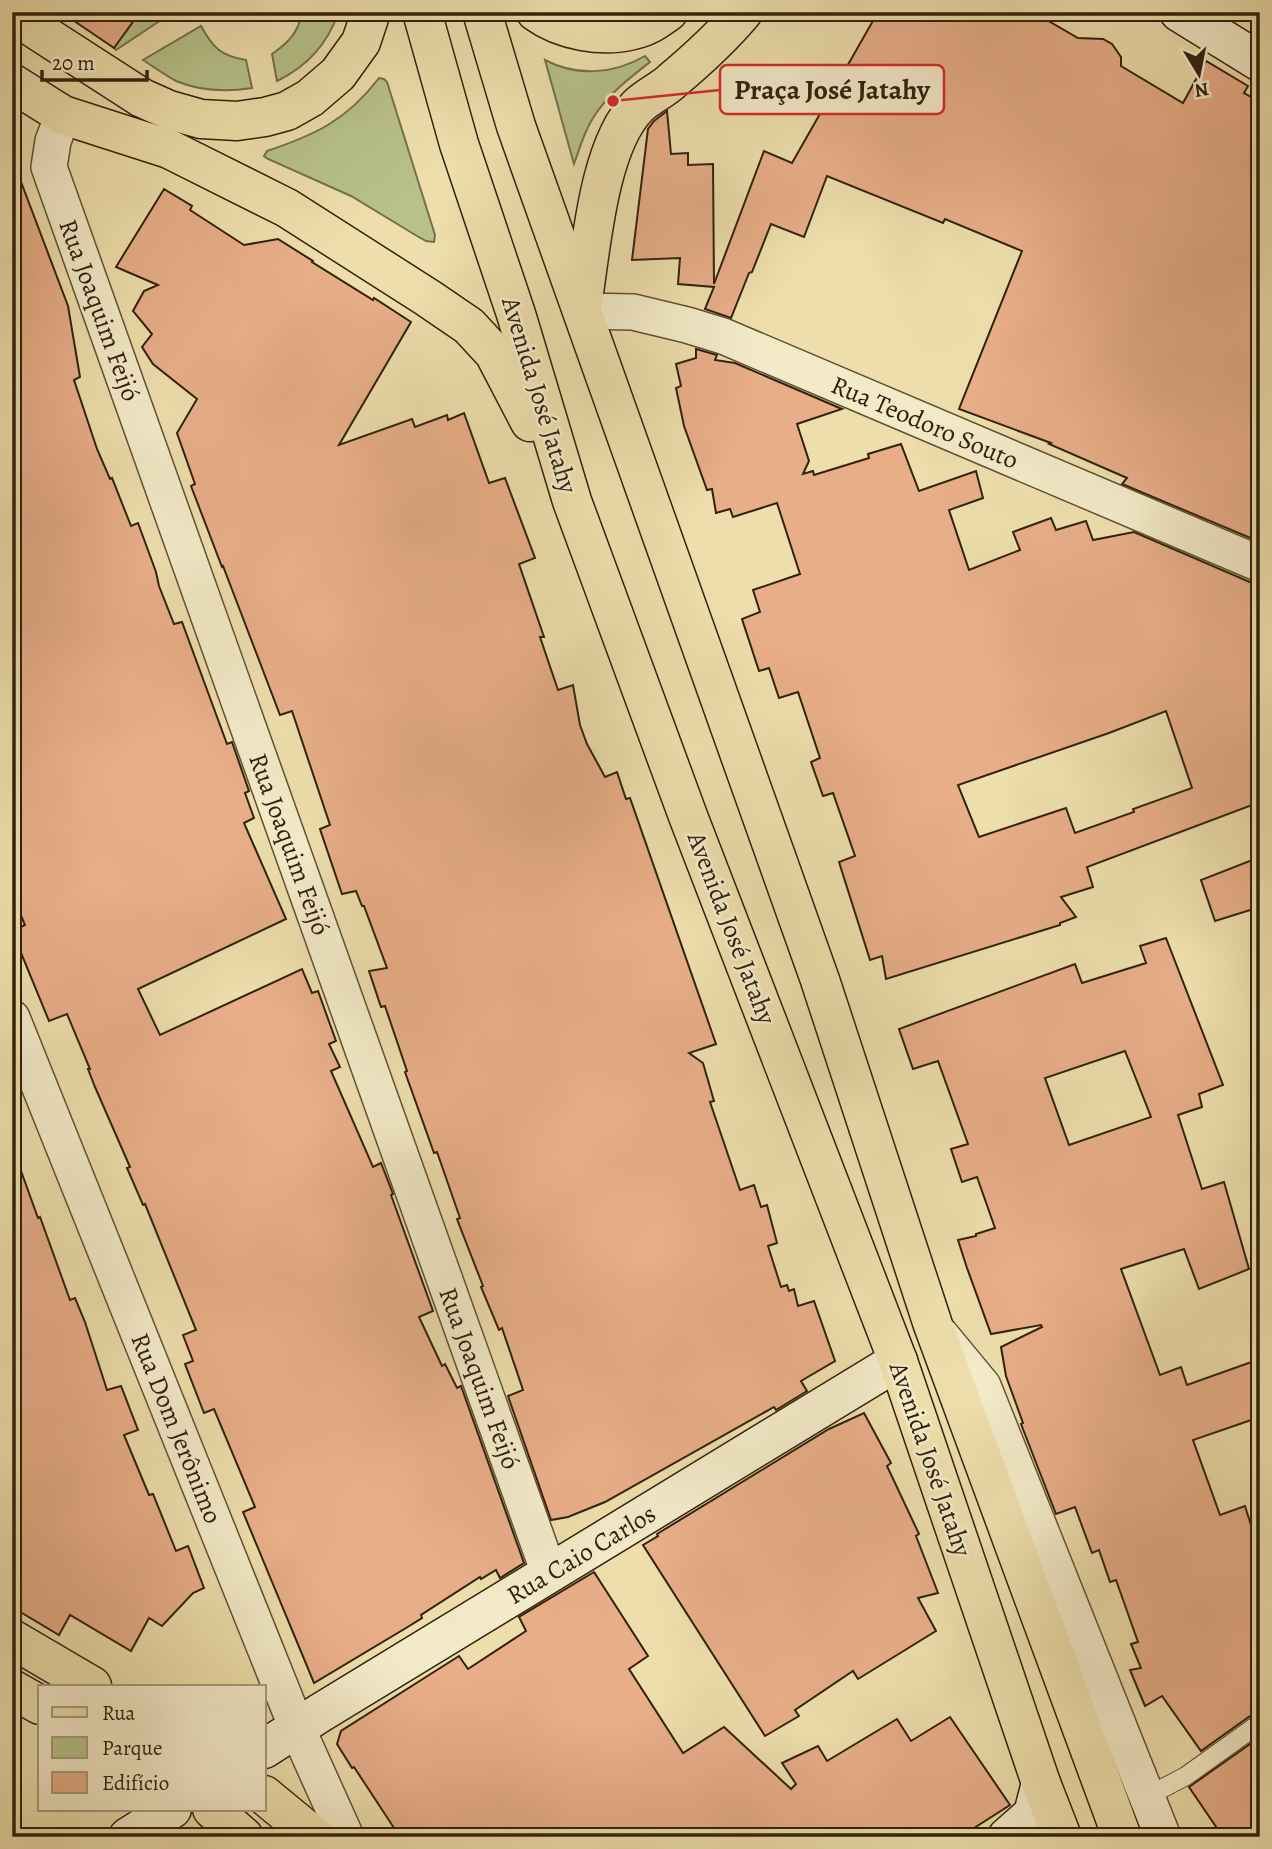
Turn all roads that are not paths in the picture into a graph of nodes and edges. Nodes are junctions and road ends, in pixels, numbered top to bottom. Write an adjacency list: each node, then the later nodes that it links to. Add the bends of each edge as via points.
1 (371, 12): 8 (main road, via 361,42 338,75 310,98 287,111 237,121 201,119 142,98)
2 (422, 12): 13 (main road, Avenida José Jatahy)
3 (482, 12): 12 (main road, Avenida José Jatahy, via 516,126)
4 (536, 12): 5 (main road, via 563,26 599,33 632,31)
5 (668, 12)
6 (743, 12): 12 (main road, via 721,38 638,106 620,131 602,180)
7 (1179, 12): 9 (street)
8 (36, 19)
9 (1260, 62)
10 (12, 83): 11 (main road)
11 (63, 115): 13 (main road, via 169,149 287,208 469,326 494,353); 18 (street, Rua Joaquim Feijó, via 49,167)
12 (581, 311): 14 (street, Rua Teodoro Souto, via 633,312 723,336); 16 (main road, Avenida José Jatahy, via 815,967)
13 (572, 501): 17 (main road, Avenida José Jatahy)
14 (1260, 564)
15 (12, 1018): 24 (street, Rua Dom Jerônimo)
16 (933, 1325): 27 (street, Avenida José Jatahy, via 983,1386); 37 (main road, Avenida José Jatahy)
17 (898, 1361): 18 (street, Rua Caio Carlos); 26 (main road, Avenida José Jatahy)
18 (549, 1573): 24 (street, Rua Caio Carlos)
19 (12, 1639): 20 (main road)
20 (90, 1685)
21 (12, 1689): 22 (main road)
22 (38, 1704)
23 (1260, 1723): 27 (lane, via 1186,1776)
24 (297, 1728): 25 (street, Rua Caio Carlos); 34 (street, Rua Dom Jerônimo)
25 (266, 1748)
26 (1041, 1783): 35 (street, via 1033,1814); 36 (main road, Avenida José Jatahy)
27 (1147, 1796): 38 (street, Avenida José Jatahy)
28 (266, 1798): 33 (main road)
29 (169, 1811): 31 (street)
30 (214, 1811): 32 (main road)
31 (128, 1837)
32 (244, 1837)
33 (315, 1837)
34 (346, 1837)
35 (1007, 1837)
36 (1062, 1837)
37 (1122, 1837)
38 (1163, 1837)

